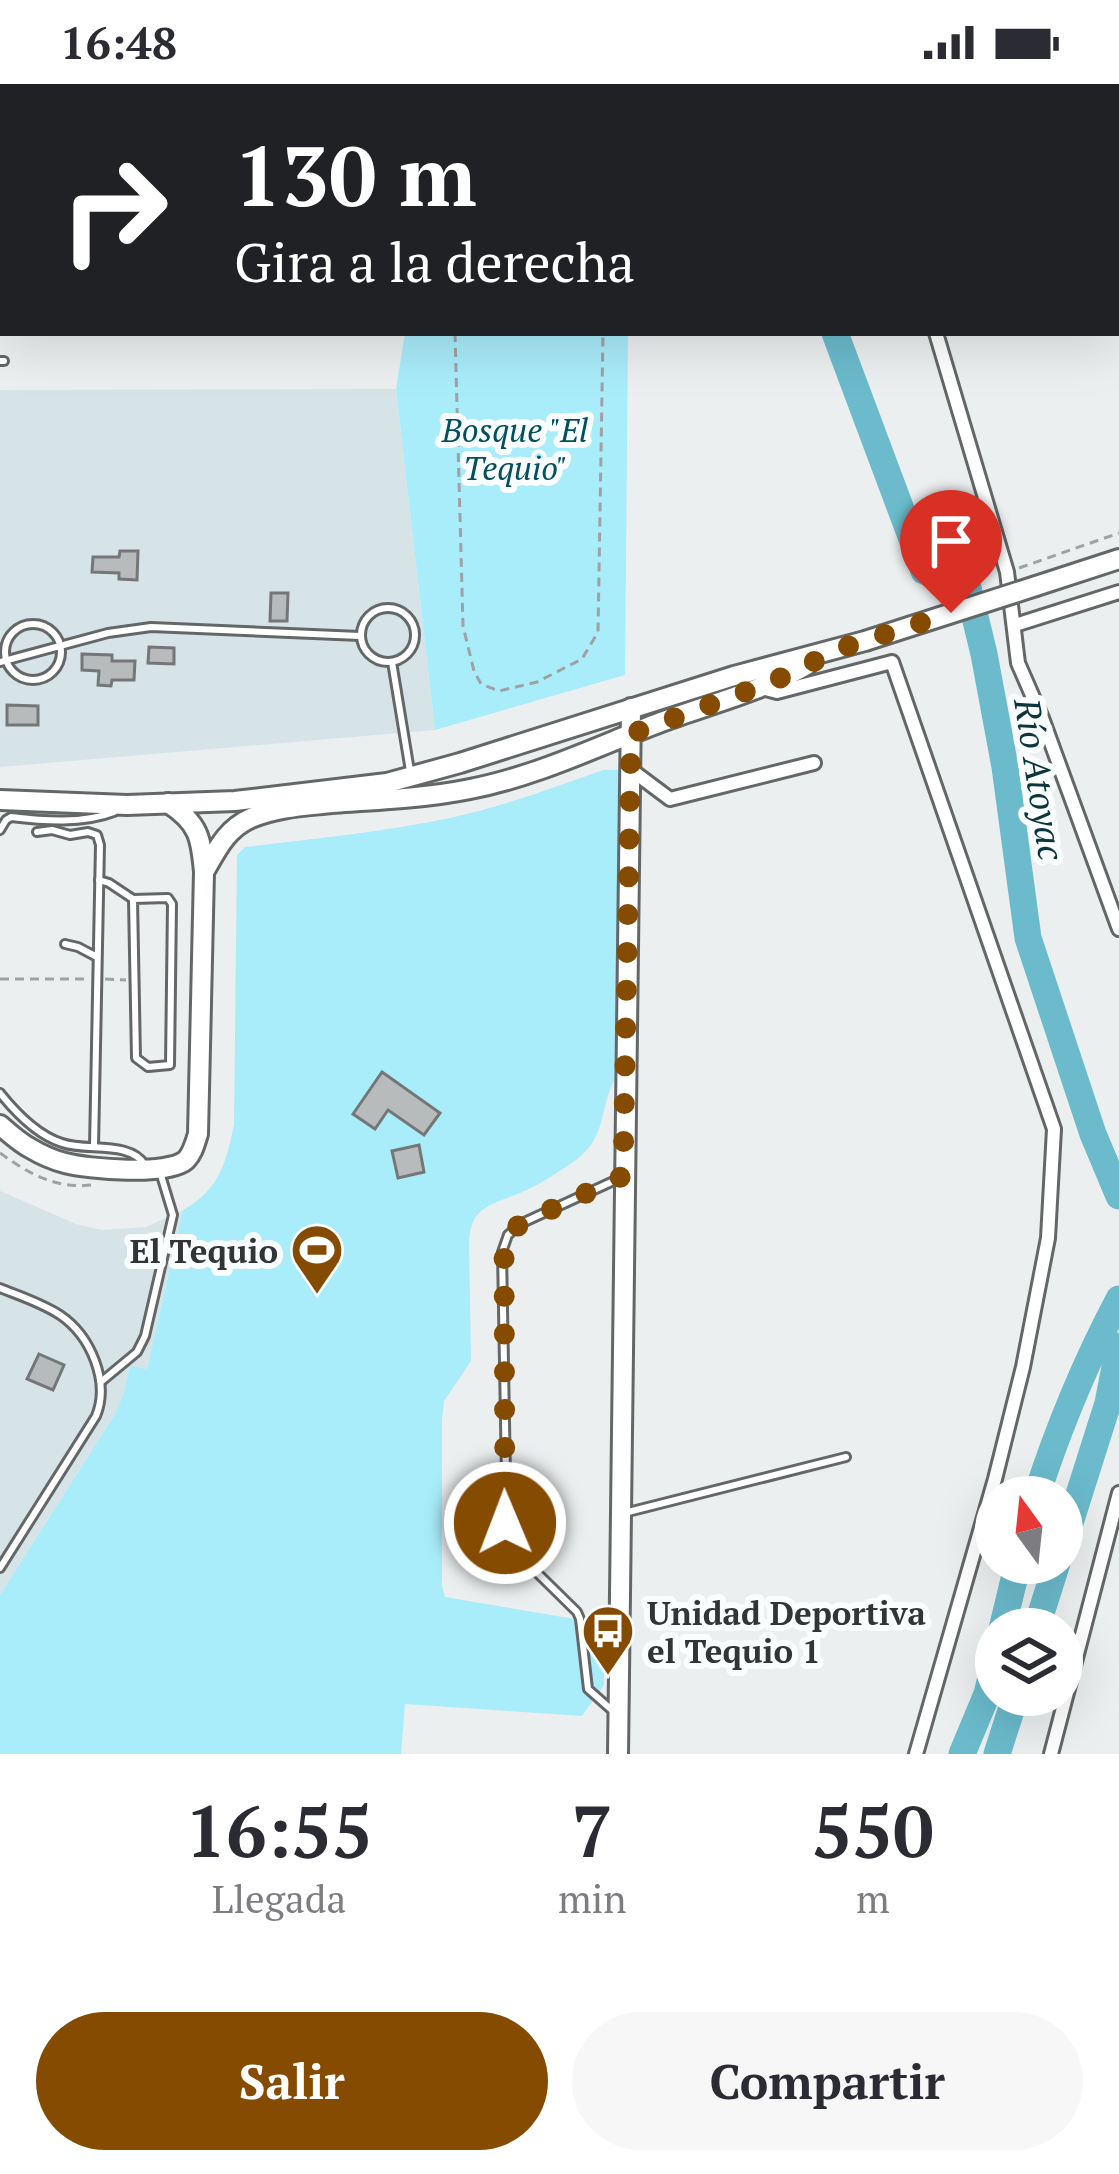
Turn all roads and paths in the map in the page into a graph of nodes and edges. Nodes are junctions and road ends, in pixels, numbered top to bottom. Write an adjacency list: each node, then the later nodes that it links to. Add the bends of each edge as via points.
1 (455, 336): 2 (path, via 463,626 473,671 481,685 499,691 583,659 598,632)
2 (603, 336)
3 (937, 336): 6 (street)
4 (1119, 533): 6 (path)
5 (1119, 559): 11 (street, bridge)
6 (1006, 572): 8 (street)
7 (1119, 592): 8 (street)
8 (1015, 625): 28 (street, via 1018,663)
9 (360, 636): 10 (lane, via 151,627); 13 (lane, via 367,653); 13 (lane, via 374,611 409,617 414,645)
10 (61, 646): 12 (lane); 12 (lane, via 58,665 40,679 19,676); 12 (lane, via 49,628 30,623 7,640)
11 (830, 652): 14 (street); 15 (street)
12 (3, 661)
13 (392, 662): 19 (lane)
14 (758, 687): 16 (street); 47 (street, via 776,692 892,662 1054,1130 1048,1238 1023,1367)
15 (631, 708): 16 (street); 19 (street)
16 (631, 734): 18 (street); 25 (street, via 469,790 255,817 224,836)
17 (814, 763): 18 (street, via 670,799)
18 (629, 769): 38 (street)
19 (411, 778): 21 (street)
20 (0, 800): 22 (street)
21 (168, 803): 22 (street); 25 (street, via 201,838)
22 (127, 805): 23 (lane, via 102,817 11,818)
23 (0, 830)
24 (37, 832): 26 (lane, via 97,835)
25 (204, 872): 37 (street, via 198,1134 185,1161)
26 (99, 880): 27 (lane); 30 (lane)
27 (133, 899): 33 (lane); 33 (lane, via 172,904 170,1065 148,1067 136,1058)
28 (1119, 929)
29 (65, 944): 30 (lane)
30 (98, 957): 32 (lane)
31 (0, 979): 32 (path)
32 (97, 979): 33 (path); 36 (lane)
33 (134, 980)
34 (0, 1094): 36 (lane, via 53,1139)
35 (0, 1125): 37 (street, via 64,1163)
36 (94, 1147): 37 (lane, via 134,1154)
37 (153, 1168): 40 (lane, via 173,1215 143,1341)
38 (623, 1176): 43 (street); 45 (lane, via 520,1224 502,1252 507,1533 515,1552 577,1612 588,1688)
39 (0, 1288): 40 (lane, via 69,1322)
40 (102, 1382): 44 (lane, via 97,1415)
41 (846, 1457): 43 (lane)
42 (1119, 1493): 48 (street)
43 (621, 1514): 45 (street)
44 (0, 1568)
45 (619, 1716): 46 (street)
46 (619, 1754)
47 (916, 1754)
48 (1051, 1754)

